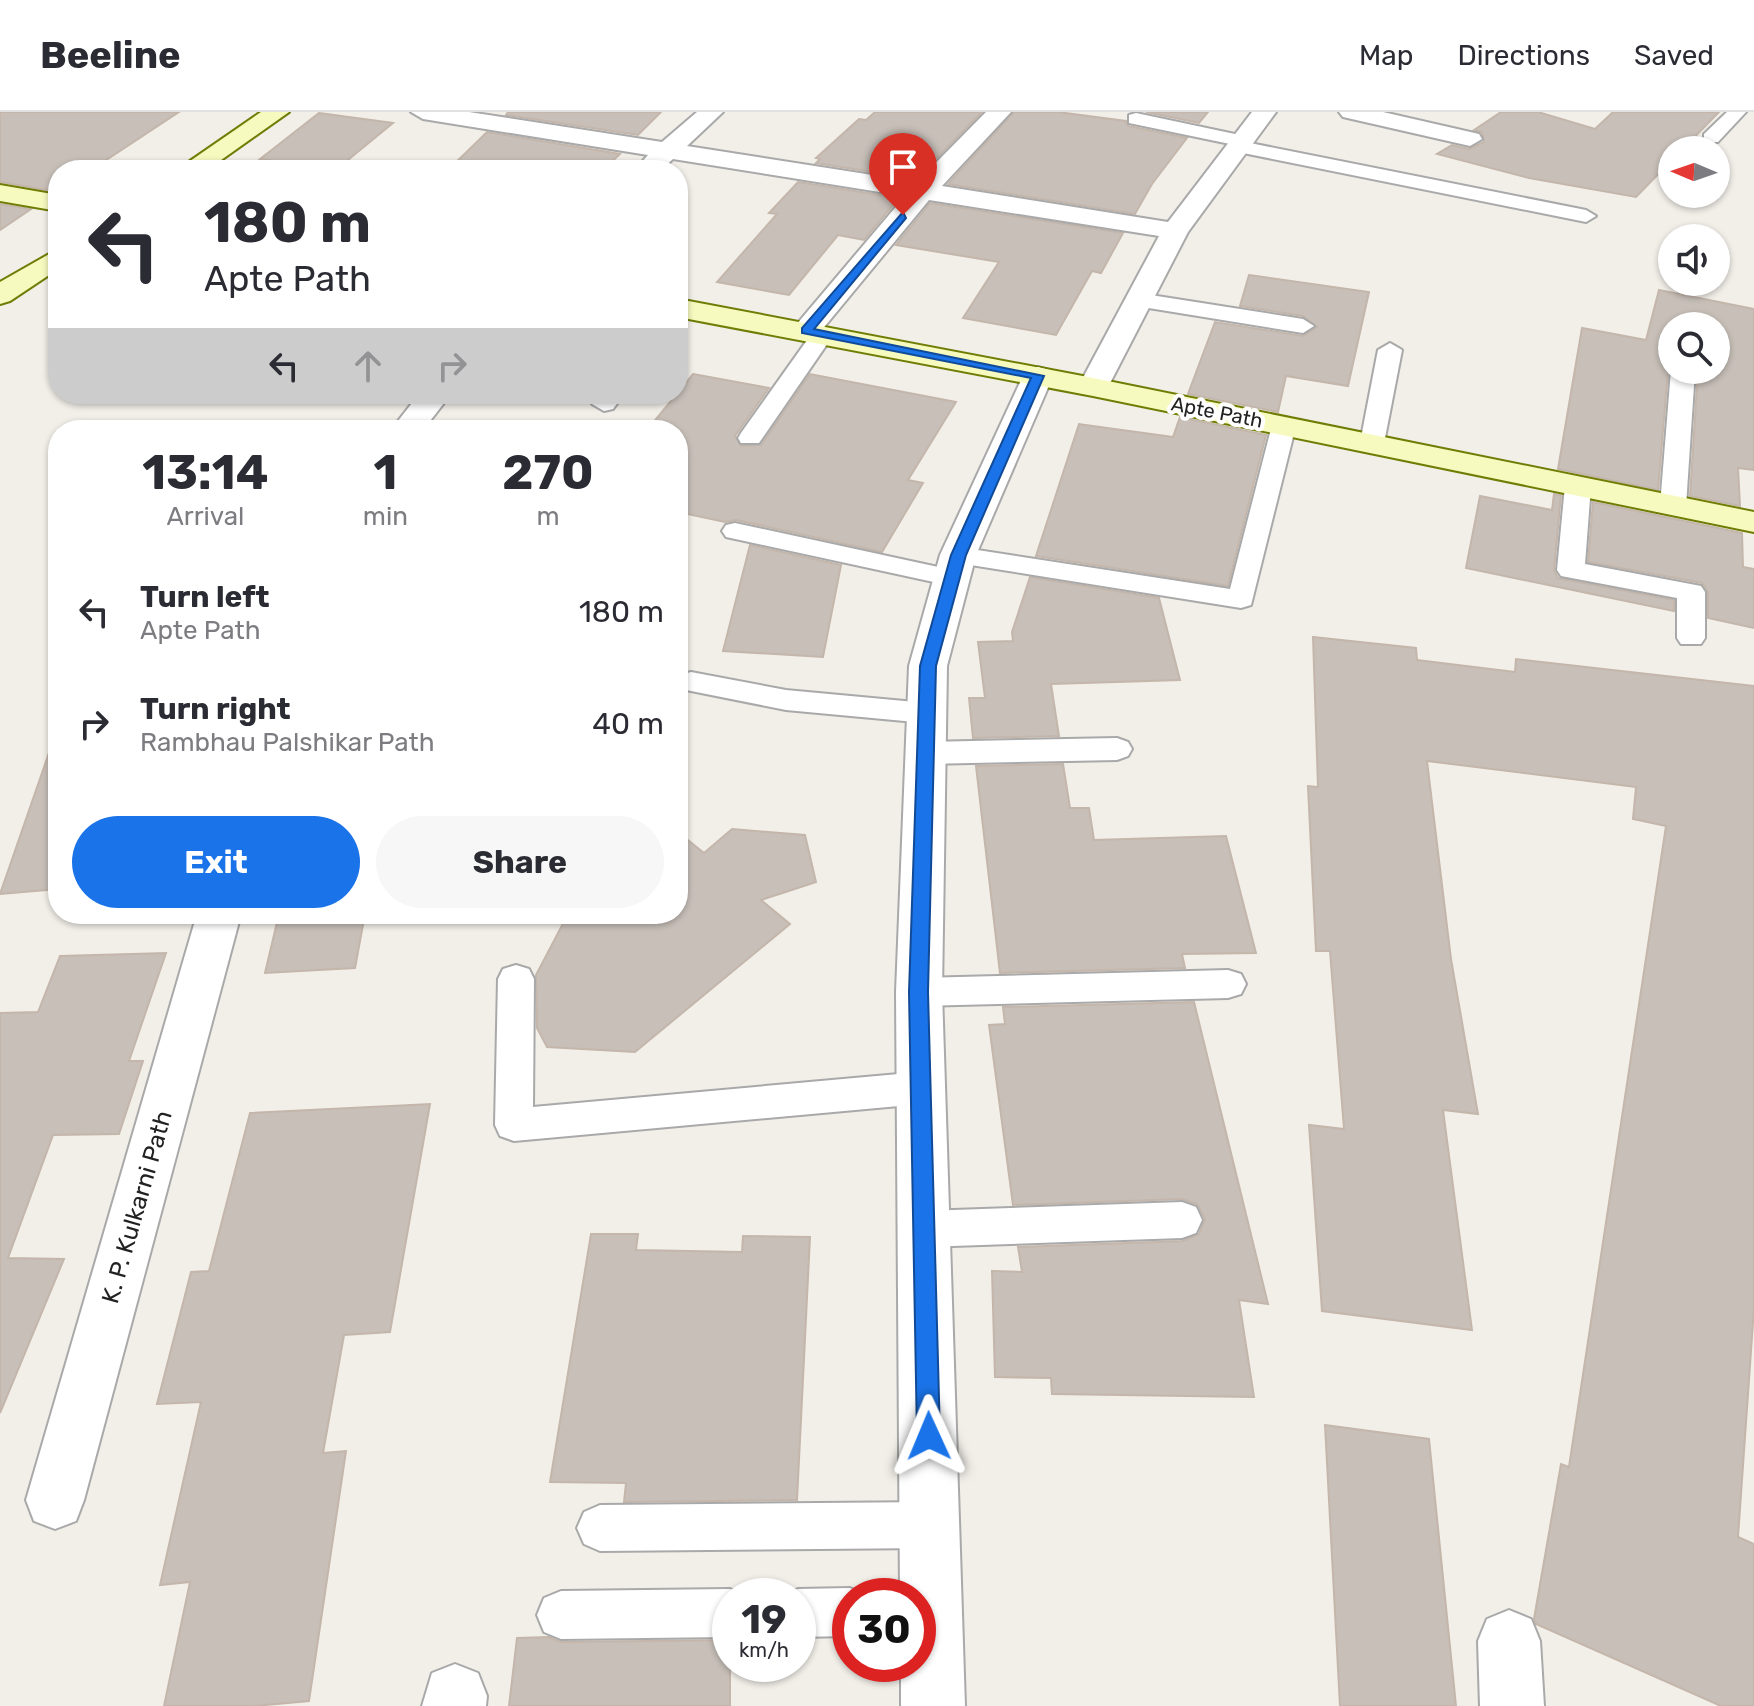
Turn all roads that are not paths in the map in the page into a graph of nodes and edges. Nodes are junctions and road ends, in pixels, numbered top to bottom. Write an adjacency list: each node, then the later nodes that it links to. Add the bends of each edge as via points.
1 (277, 112): 15 (street)
2 (423, 112): 14 (street)
3 (711, 112): 14 (street)
4 (999, 112): 17 (street)
5 (1210, 112): 10 (lane)
6 (1264, 112): 13 (street)
7 (1351, 112): 12 (street)
8 (1737, 112): 11 (lane)
9 (1136, 119): 10 (lane)
10 (1194, 131): 13 (lane)
11 (1713, 136)
12 (1470, 139)
13 (1240, 144): 20 (lane); 21 (street)
14 (666, 152): 16 (street); 17 (street)
15 (205, 160)
16 (658, 160)
17 (922, 192): 21 (street); 27 (street)
18 (0, 193): 19 (street)
19 (48, 201)
20 (1586, 216)
21 (1175, 231): 24 (street)
22 (48, 264): 23 (street)
23 (0, 295)
24 (1138, 300): 26 (lane); 31 (street)
25 (688, 312): 27 (street, Apte Path)
26 (1303, 326)
27 (815, 332): 29 (street, Apte Path); 35 (lane)
28 (1390, 350): 36 (lane)
29 (1038, 376): 31 (street, Apte Path); 41 (street)
30 (1682, 384): 38 (lane)
31 (1093, 387): 34 (street, Apte Path)
32 (427, 404): 33 (street)
33 (415, 420)
34 (1284, 425): 36 (street, Apte Path); 41 (lane, via 1241,599)
35 (750, 438)
36 (1372, 443): 37 (street, Apte Path)
37 (1578, 486): 38 (street, Apte Path); 42 (lane, via 1571,570 1691,592)
38 (1673, 506): 39 (street, Apte Path)
39 (1754, 522)
40 (735, 531): 41 (lane)
41 (955, 566): 44 (street, via 928,666)
42 (1691, 638)
43 (691, 682): 44 (lane)
44 (926, 733): 45 (lane); 49 (street)
45 (1117, 749)
46 (216, 924): 53 (street, K. P. Kulkarni Path)
47 (516, 979): 50 (lane, via 514,1125)
48 (1228, 984): 49 (lane)
49 (919, 992): 50 (street)
50 (921, 1088): 52 (street)
51 (1182, 1220): 52 (lane)
52 (924, 1229): 54 (street)
53 (55, 1500)
54 (931, 1525): 55 (lane); 56 (street)
55 (600, 1528)
56 (927, 1578)
57 (712, 1613): 58 (lane)
58 (561, 1615)
59 (1509, 1641): 62 (street)
60 (931, 1682): 61 (street)
61 (933, 1706)
62 (1512, 1706)

